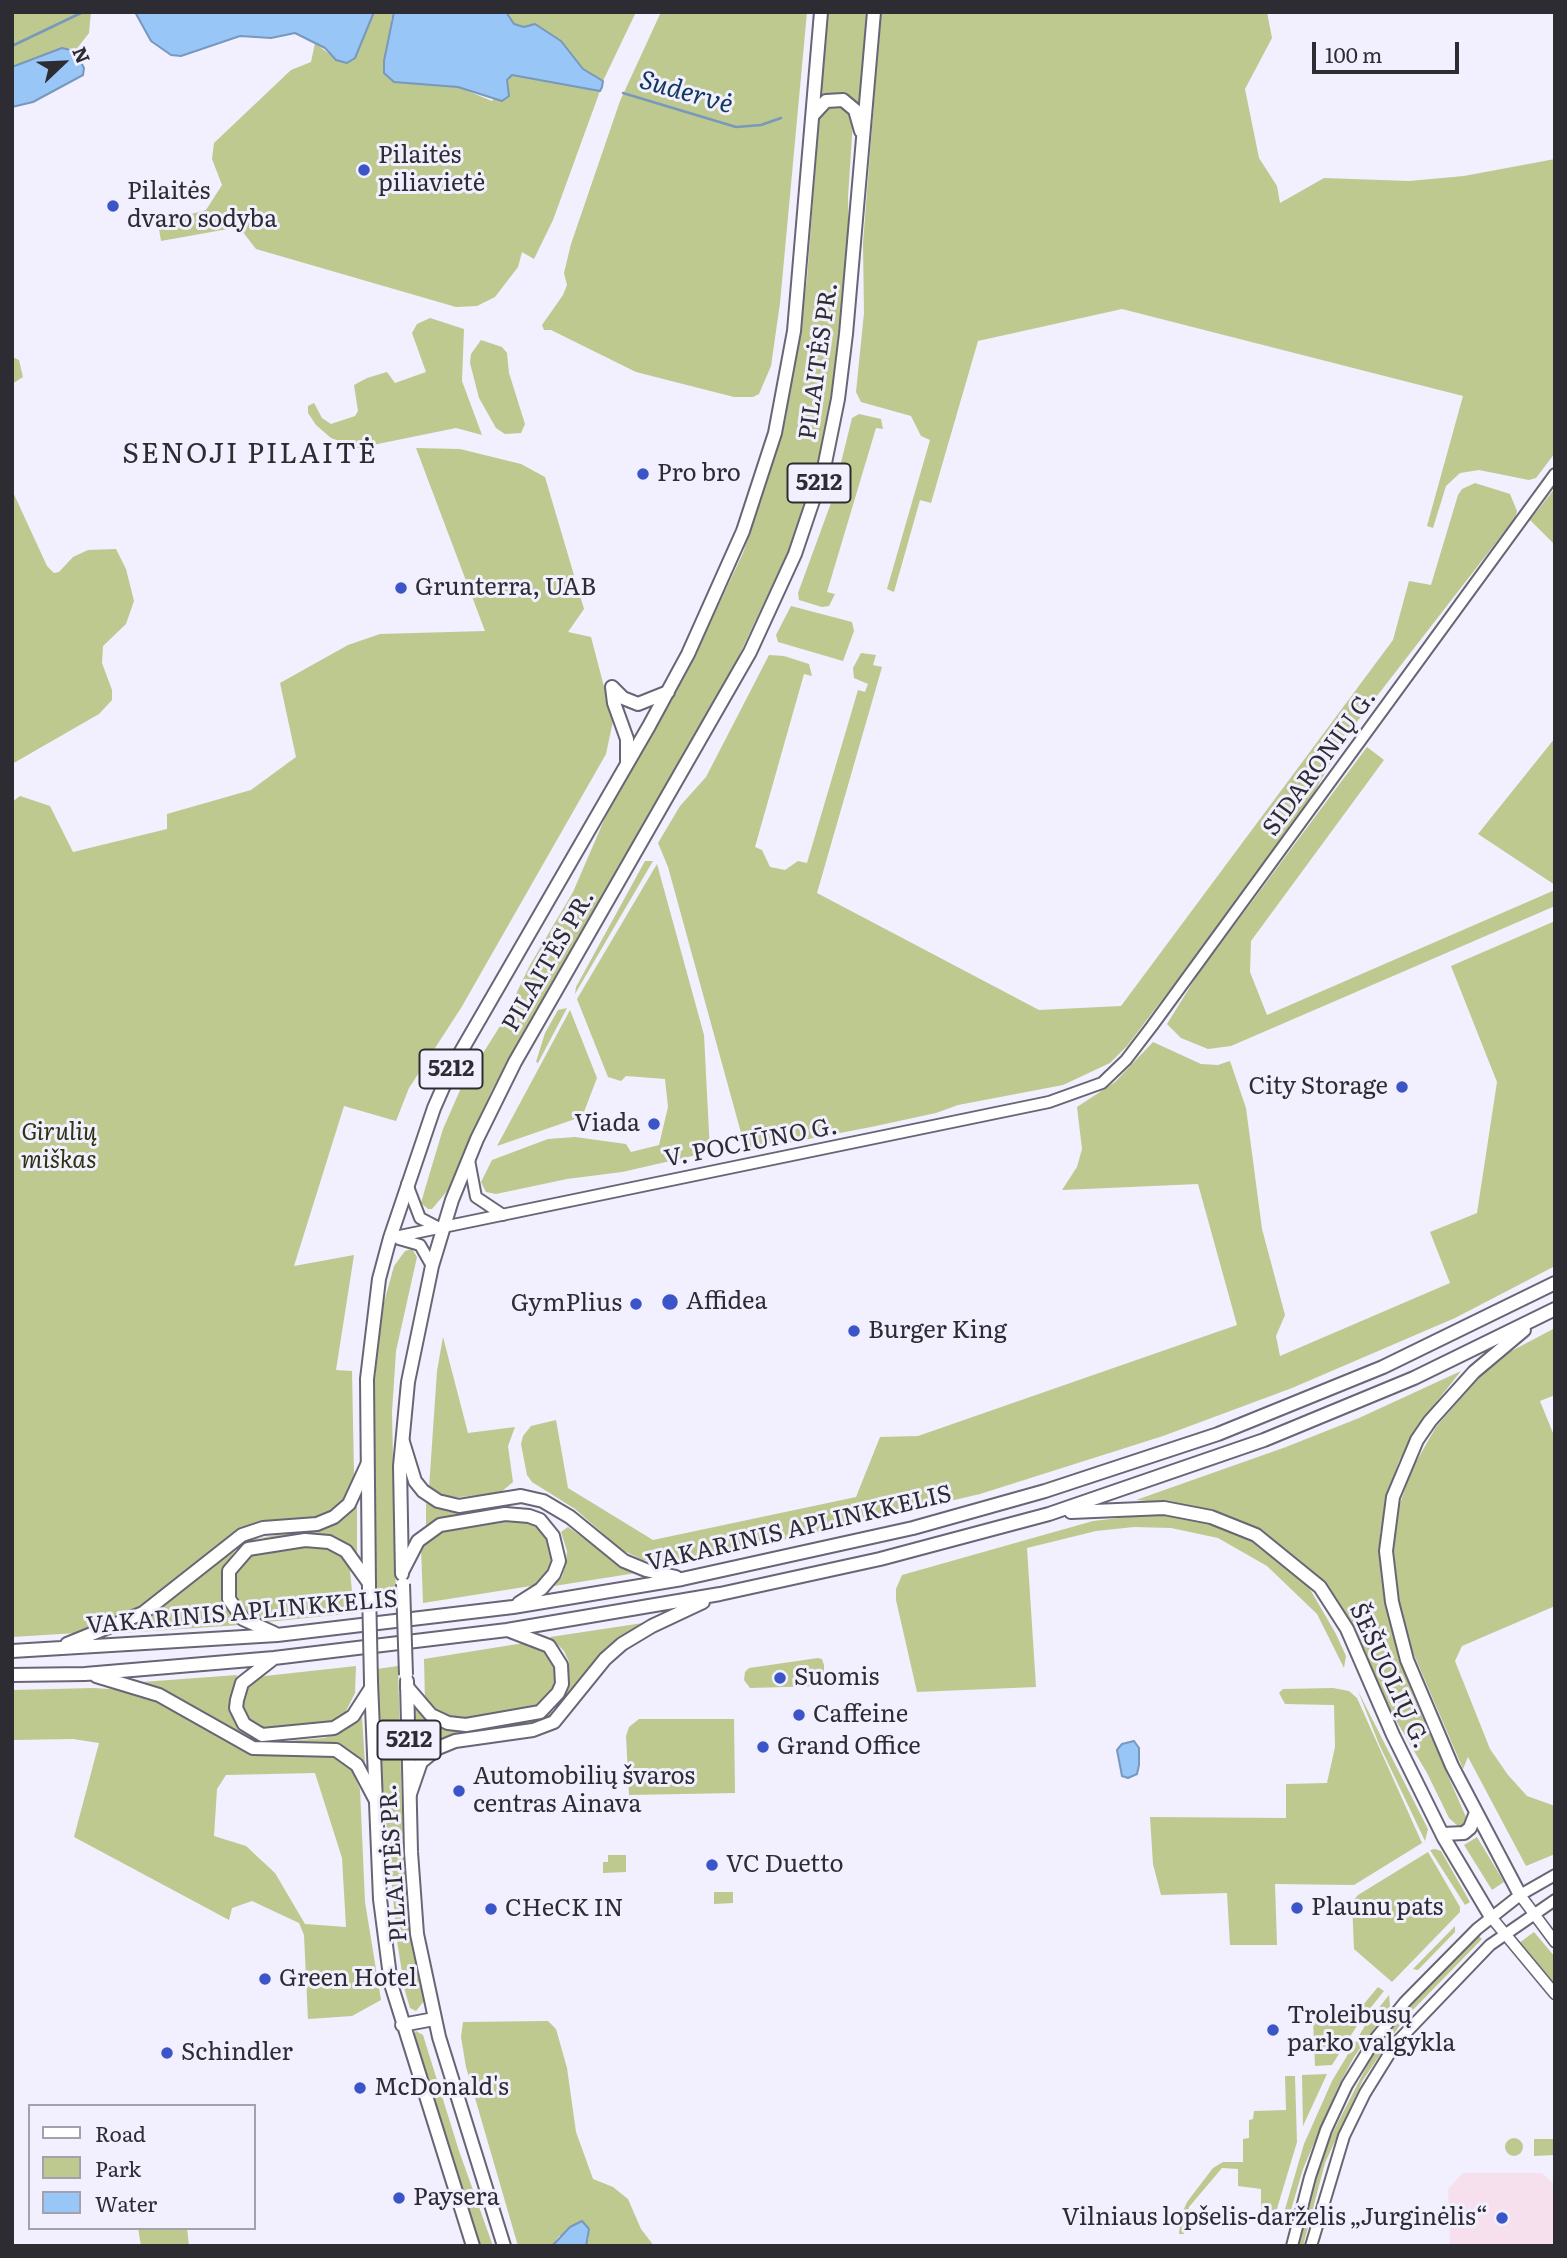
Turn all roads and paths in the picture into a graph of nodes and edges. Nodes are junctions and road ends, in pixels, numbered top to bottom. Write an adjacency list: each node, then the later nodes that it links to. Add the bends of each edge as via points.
1 (821, 12): 3 (main road, PILAITĖS PR. / 5212)
2 (874, 12): 4 (main road, PILAITĖS PR. / 5212)
3 (813, 115): 4 (main road, via 826,101 843,100 855,110); 6 (main road, PILAITĖS PR. / 5212, via 794,331 775,433 730,566)
4 (864, 138): 9 (main road, PILAITĖS PR. / 5212, via 838,399 824,468 778,596 723,703 515,1062)
5 (1555, 474): 8 (main road, SIDARONIŲ G.)
6 (668, 692): 7 (main road, PILAITĖS PR. / 5212); 7 (main road, via 638,704 612,687 627,739)
7 (627, 764): 10 (main road, PILAITĖS PR. / 5212, via 452,1066)
8 (1115, 1073): 11 (main road, V. POCIŪNO G., via 1090,1089 1049,1102)
9 (469, 1159): 11 (main road, via 476,1196); 12 (main road, PILAITĖS PR. / 5212)
10 (407, 1184): 12 (main road, via 420,1218); 13 (main road, PILAITĖS PR. / 5212)
11 (503, 1215): 12 (main road, V. POCIŪNO G.)
12 (442, 1229): 13 (main road, V. POCIŪNO G.); 14 (main road, PILAITĖS PR. / 5212)
13 (390, 1238): 14 (main road, via 420,1245); 19 (main road, PILAITĖS PR. / 5212, via 379,1279 368,1361)
14 (432, 1266): 18 (main road, PILAITĖS PR. / 5212, via 408,1382)
15 (1555, 1283): 22 (main road, VAKARINIS APLINKKELIS, via 1310,1398 1133,1464 940,1521)
16 (1555, 1309): 17 (main road, VAKARINIS APLINKKELIS)
17 (1536, 1318): 20 (main road, VAKARINIS APLINKKELIS, via 1348,1406); 37 (main road, ŠEŠUOLIŲ G., via 1474,1372 1430,1421 1401,1475 1387,1530 1389,1582 1400,1637)
18 (403, 1442): 21 (main road, PILAITĖS PR. / 5212); 22 (main road, via 415,1481 438,1501 459,1506 521,1496 543,1501 624,1561)
19 (367, 1465): 23 (main road, PILAITĖS PR. / 5212); 28 (main road, via 349,1504 334,1517 317,1524 263,1528 242,1535 143,1613)
20 (1049, 1514): 24 (main road, VAKARINIS APLINKKELIS, via 880,1559); 38 (main road, ŠEŠUOLIŲ G., via 1141,1507 1187,1511 1236,1525 1295,1564 1320,1587 1339,1615)
21 (402, 1578): 25 (main road, via 418,1541 440,1525 505,1514 530,1516 540,1520 553,1536 559,1561 541,1589); 33 (main road, PILAITĖS PR. / 5212, bridge)
22 (682, 1579): 25 (main road, VAKARINIS APLINKKELIS)
23 (369, 1586): 27 (main road, via 346,1551 329,1542 305,1540 248,1549 229,1571 229,1599 243,1619); 34 (main road, PILAITĖS PR. / 5212, bridge)
24 (720, 1594): 26 (main road, VAKARINIS APLINKKELIS); 35 (main road, via 622,1644 554,1722 438,1748 421,1762)
25 (513, 1607): 27 (main road, VAKARINIS APLINKKELIS)
26 (507, 1630): 30 (main road, VAKARINIS APLINKKELIS); 33 (main road, via 550,1646 561,1665 558,1693 540,1712 466,1725 448,1723 431,1715)
27 (277, 1635): 28 (main road, VAKARINIS APLINKKELIS)
28 (54, 1649): 29 (main road, VAKARINIS APLINKKELIS)
29 (12, 1651)
30 (274, 1658): 31 (main road, VAKARINIS APLINKKELIS); 34 (main road, via 242,1683 237,1700 244,1724 262,1735 334,1728 353,1716)
31 (86, 1674): 32 (main road, VAKARINIS APLINKKELIS); 36 (main road, via 159,1695 253,1748 336,1750 357,1765)
32 (12, 1675)
33 (407, 1681): 35 (main road, PILAITĖS PR. / 5212)
34 (371, 1685): 36 (main road, PILAITĖS PR. / 5212)
35 (410, 1794): 47 (main road, PILAITĖS PR., via 417,1934)
36 (375, 1799): 48 (main road, PILAITĖS PR., via 381,1910)
37 (1475, 1815): 38 (main road, via 1464,1833); 40 (main road, ŠEŠUOLIŲ G.)
38 (1443, 1834): 43 (main road, ŠEŠUOLIŲ G.)
39 (1555, 1875): 40 (main road)
40 (1520, 1895): 42 (street, ŠEŠUOLIŲ G.); 43 (main road)
41 (1555, 1900): 42 (main road)
42 (1532, 1913): 44 (main road); 45 (street, ŠEŠUOLIŲ G.)
43 (1491, 1917): 44 (street, ŠEŠUOLIŲ G.); 51 (main road, via 1405,2002 1361,2060 1326,2130)
44 (1504, 1934): 46 (street, ŠEŠUOLIŲ G.); 52 (main road, via 1417,2018 1381,2065 1343,2136)
45 (1555, 1942)
46 (1555, 1994)
47 (434, 2019): 48 (main road); 50 (main road, PILAITĖS PR.)
48 (402, 2025): 49 (main road, PILAITĖS PR.)
49 (473, 2246)
50 (503, 2246)
51 (1292, 2246)
52 (1311, 2246)

